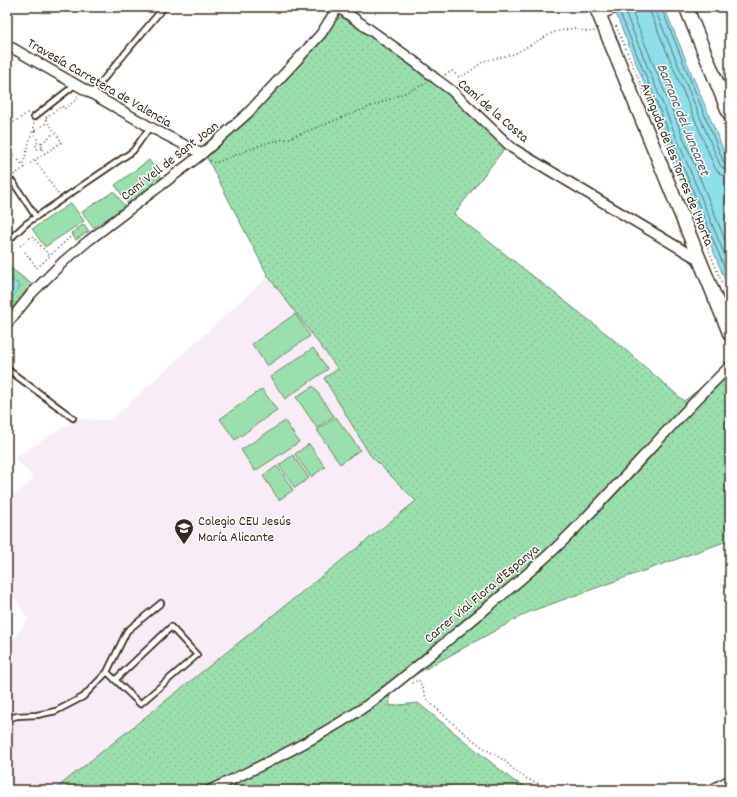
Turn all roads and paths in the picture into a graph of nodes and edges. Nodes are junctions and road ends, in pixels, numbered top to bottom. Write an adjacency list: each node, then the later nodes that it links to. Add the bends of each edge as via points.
1 (164, 7): 9 (lane)
2 (338, 7): 7 (street, Camí de la Costa); 21 (street, Camí Vell de Sant Joan, via 321,34 248,113)
3 (686, 7): 10 (main road)
4 (604, 9): 5 (main road, Avinguda de les Torres de l'Horta); 33 (path, via 670,153)
5 (605, 28): 7 (path, via 588,32 575,28 554,32 514,54 484,61 459,77 452,71); 32 (main road, Avinguda de les Torres de l'Horta)
6 (7, 45): 8 (street, Travesía Carretera de Valencia)
7 (436, 80): 21 (path, via 287,139 269,142 215,163); 32 (street, Camí de la Costa, via 451,90 512,148)
8 (73, 85): 9 (street, Travesía Carretera de Valencia); 11 (lane); 12 (path, via 79,98 45,118)
9 (92, 93): 13 (street, Travesía Carretera de Valencia)
10 (730, 114)
11 (34, 117)
12 (48, 122): 14 (path); 15 (path)
13 (150, 127): 21 (street, Travesía Carretera de Valencia); 25 (lane, via 133,151)
14 (34, 131): 16 (path); 19 (path, via 23,165)
15 (55, 132): 17 (path); 20 (path, via 62,142)
16 (38, 142): 17 (path); 18 (path, via 37,149)
17 (42, 143): 18 (path)
18 (42, 148): 20 (path)
19 (7, 149)
20 (45, 153): 22 (path)
21 (202, 154): 34 (street, Camí Vell de Sant Joan, via 88,241 32,293)
22 (35, 160): 23 (path); 25 (path)
23 (13, 176)
24 (13, 182): 26 (lane)
25 (62, 200): 26 (lane)
26 (36, 217): 28 (lane)
27 (70, 237): 31 (path)
28 (7, 243)
29 (20, 246): 31 (path, via 32,236)
30 (25, 252): 31 (path, via 38,268)
31 (50, 256)
32 (700, 262): 35 (main road, Avinguda de les Torres de l'Horta)
33 (724, 289)
34 (7, 324)
35 (730, 334)
36 (730, 366): 45 (street, Carrer Vial Flora d'Espanya, via 691,404 566,538 417,666 372,702 333,727)
37 (7, 369): 38 (lane)
38 (73, 418)
39 (161, 604): 40 (lane, via 127,631)
40 (107, 672): 41 (lane); 43 (lane, via 83,697 56,711)
41 (115, 680): 41 (lane, via 140,704 196,656 171,627)
42 (406, 684): 46 (path, via 419,680 427,700 464,733 527,779)
43 (7, 719)
44 (730, 780): 47 (street)
45 (210, 790)
46 (554, 790)
47 (711, 790)

